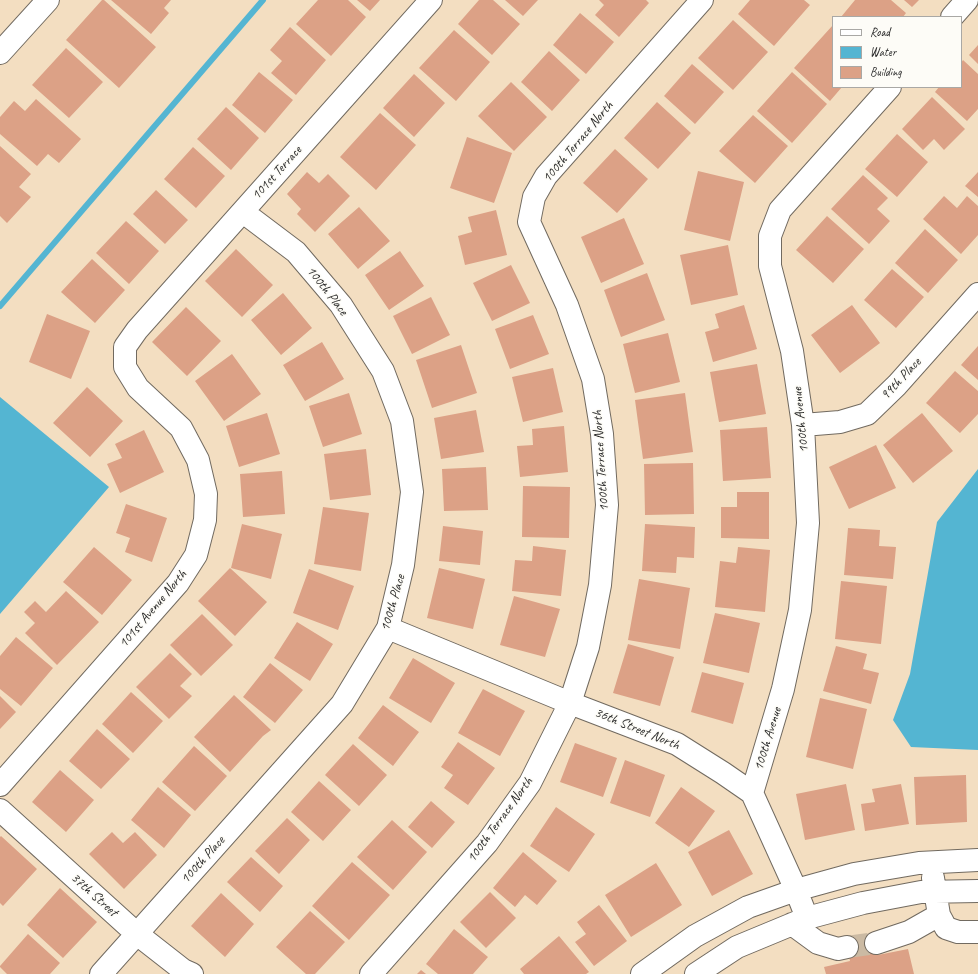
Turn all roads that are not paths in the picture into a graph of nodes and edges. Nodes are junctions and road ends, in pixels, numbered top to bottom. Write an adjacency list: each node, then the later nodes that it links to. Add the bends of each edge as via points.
1 (48, 0): 6 (street)
2 (431, 0): 8 (street, 101st Terrace)
3 (702, 0): 13 (street, 100th Terrace North, via 546,176 534,197 529,222 567,305 593,378 602,434 607,505 600,585 588,647)
4 (968, 0): 5 (street)
5 (953, 16)
6 (0, 53)
7 (889, 88): 11 (street, 100th Avenue, via 780,210 770,236 770,266 792,351)
8 (243, 212): 10 (street, 101st Terrace, via 137,330); 12 (street, 100th Place, via 296,252 341,305 383,371 402,422 412,492 404,565)
9 (978, 294): 11 (street, 99th Place, via 897,386 867,414 840,422)
10 (125, 347): 14 (street, 101st Avenue North, via 125,367 138,388 181,428 198,460 206,494 205,520 196,555 178,583)
11 (803, 425): 15 (street, 100th Avenue, via 808,523 800,610 783,689)
12 (388, 628): 13 (street, 36th Street North); 25 (street, 100th Place, via 342,704)
13 (570, 702): 15 (street, 36th Street North, via 678,744); 30 (street, 100th Terrace North, via 530,783 487,843)
14 (0, 785)
15 (752, 793): 19 (street)
16 (0, 810): 25 (street, 37th Street)
17 (978, 860): 18 (street)
18 (931, 862): 19 (street, via 854,874); 21 (street)
19 (796, 890): 23 (street); 31 (street, via 748,907 695,936)
20 (978, 891): 21 (street)
21 (934, 892): 22 (street); 23 (street, via 863,903)
22 (939, 915): 24 (street, via 946,928 958,932); 26 (street, via 909,932)
23 (800, 921): 27 (street, via 818,943 838,949); 32 (street, via 737,947)
24 (978, 932)
25 (137, 934): 28 (street, 100th Place); 29 (street, 37th Street, via 183,970)
26 (876, 943)
27 (847, 947)
28 (101, 974)
29 (192, 974)
30 (371, 974)
31 (642, 974)
32 (696, 974)

